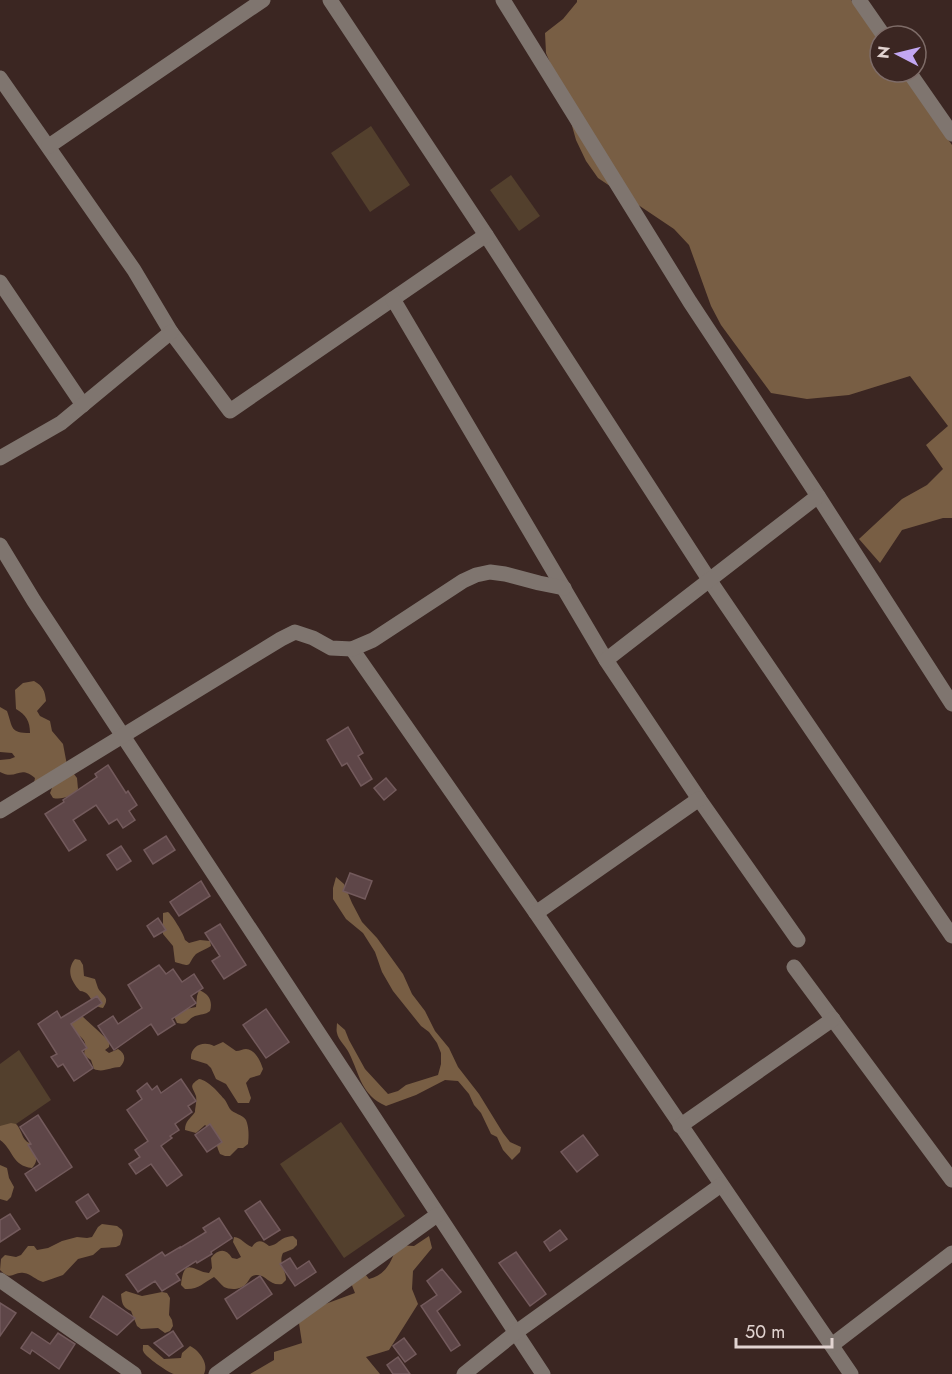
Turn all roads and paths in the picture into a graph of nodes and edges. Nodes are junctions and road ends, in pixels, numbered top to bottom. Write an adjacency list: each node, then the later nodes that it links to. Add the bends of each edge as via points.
1 (263, 0): 9 (street)
2 (330, 0): 10 (street)
3 (503, 0): 16 (street, via 690,302)
4 (859, 0): 5 (street)
5 (876, 24)
6 (0, 78): 9 (street)
7 (917, 84): 8 (street)
8 (952, 134)
9 (49, 146): 13 (street, via 134,270)
10 (486, 235): 12 (street); 18 (street)
11 (1, 287): 14 (street)
12 (393, 299): 13 (street, via 230,411); 19 (street)
13 (171, 332): 14 (street)
14 (83, 405): 15 (street, via 62,423)
15 (0, 458)
16 (818, 496): 18 (street); 22 (street)
17 (0, 545): 23 (street)
18 (710, 581): 21 (street); 27 (street)
19 (564, 588): 20 (street, via 505,573 476,575 374,640); 21 (street)
20 (352, 649): 23 (street, via 331,648 295,632); 26 (street)
21 (606, 660): 24 (street)
22 (952, 704)
23 (123, 736): 25 (street); 34 (street)
24 (699, 799): 26 (street); 28 (street)
25 (0, 811)
26 (536, 913): 31 (street)
27 (952, 936)
28 (798, 940)
29 (794, 967): 30 (street)
30 (833, 1019): 31 (street); 32 (street)
31 (680, 1126): 33 (street)
32 (952, 1180)
33 (721, 1185): 37 (street); 38 (street)
34 (437, 1215): 37 (street); 40 (street)
35 (952, 1253): 38 (street)
36 (0, 1280): 39 (street)
37 (515, 1333): 41 (street); 42 (street)
38 (832, 1345): 43 (street)
39 (134, 1374)
40 (216, 1374)
41 (464, 1374)
42 (543, 1374)
43 (851, 1374)

